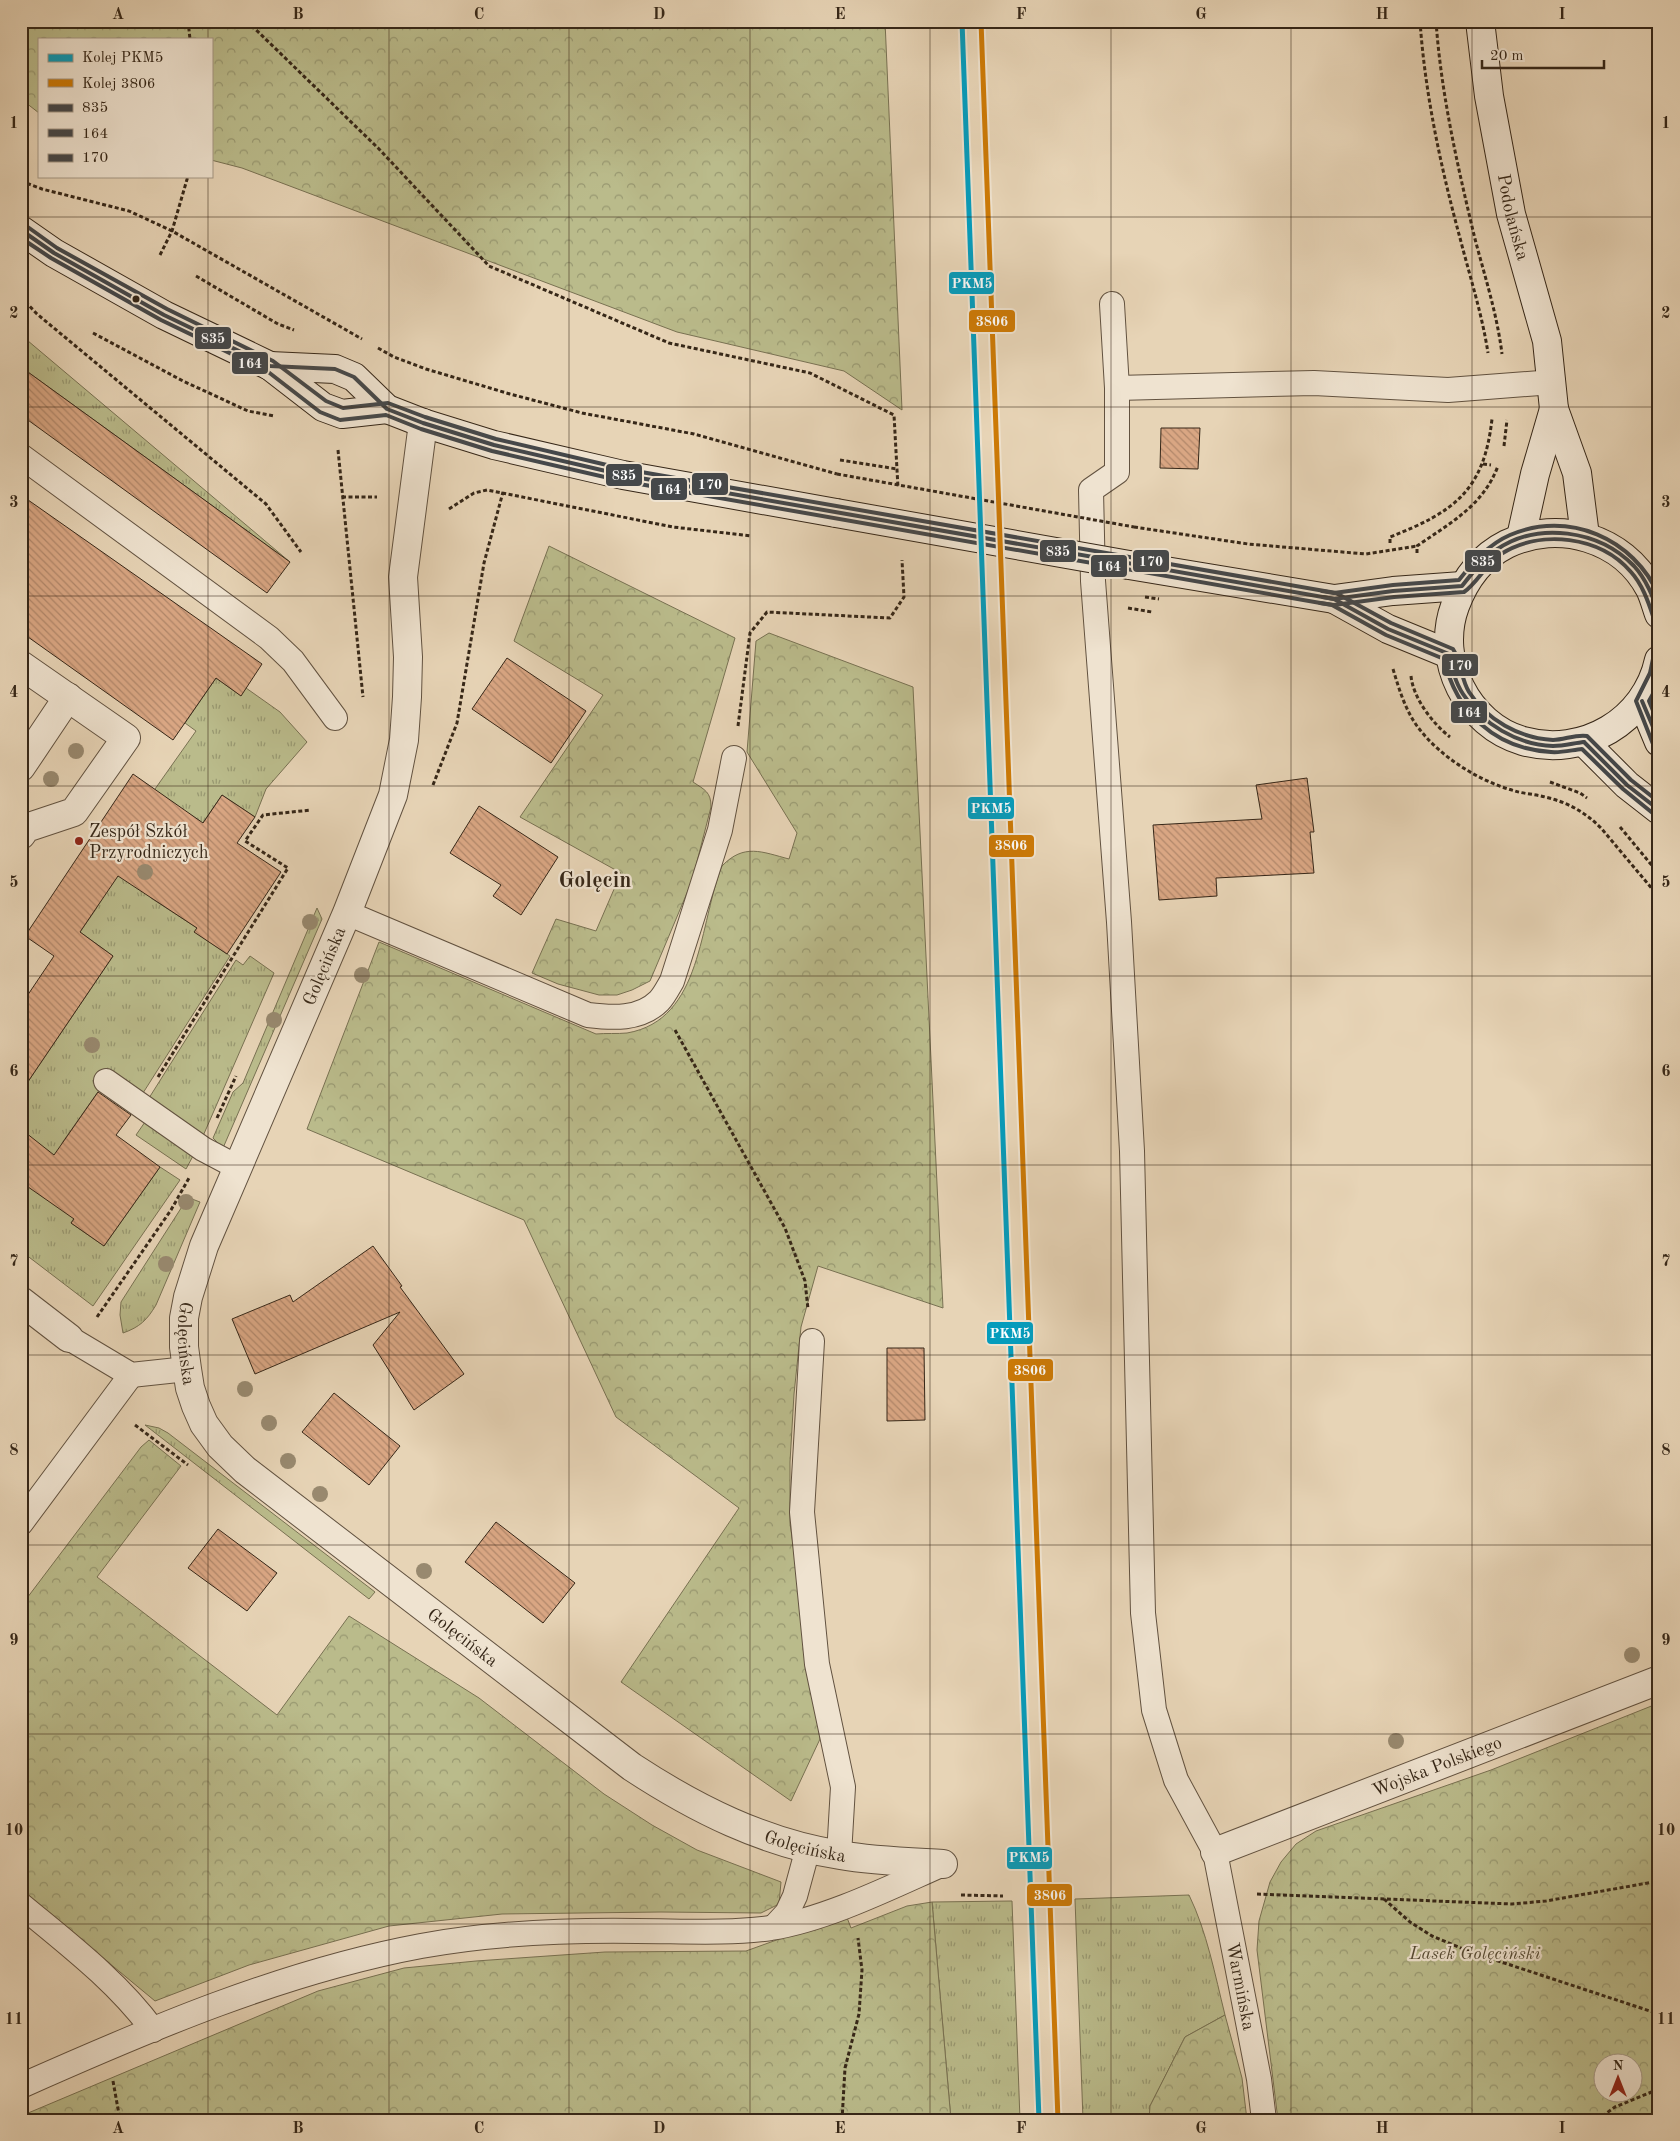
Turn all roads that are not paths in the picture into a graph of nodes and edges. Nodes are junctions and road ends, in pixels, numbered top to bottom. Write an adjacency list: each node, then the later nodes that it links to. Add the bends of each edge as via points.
1 (1480, 21): 5 (street, Podolańska, via 1489,96 1511,214 1547,341)
2 (21, 230): 4 (street, via 54,253 164,315)
3 (1112, 304): 6 (lane)
4 (270, 366): 7 (street, via 335,368 354,377); 7 (street, via 323,407 342,414)
5 (1552, 382): 6 (lane, via 1448,390 1314,384); 8 (street, Podolańska)
6 (1117, 388): 39 (lane, Warmińska, via 1117,472 1091,490 1092,581 1118,912 1132,1151 1143,1613 1154,1710 1176,1780)
7 (387, 409): 9 (street)
8 (1554, 409): 11 (street, Podolańska, via 1577,473); 12 (street, Podolańska)
9 (423, 423): 14 (street, bridge, via 494,446 596,470); 28 (street, Golęcińska, via 403,577 408,657 404,740 393,795)
10 (21, 456): 21 (lane, via 269,638 292,661)
11 (1585, 536): 12 (street, via 1553,532); 15 (street, via 1611,548 1634,566 1650,590)
12 (1521, 537): 13 (street, via 1497,549)
13 (1462, 586): 14 (street, via 1393,590); 16 (street, via 1450,619)
14 (1334, 599): 16 (street, via 1388,629)
15 (1659, 614)
16 (1449, 654): 22 (street, via 1456,681 1472,707 1496,728 1523,741 1554,746)
17 (1659, 660): 20 (street, via 1656,675)
18 (21, 665): 19 (street)
19 (68, 698): 25 (street); 27 (street, via 126,738 74,812)
20 (1642, 701): 22 (street, via 1607,732); 23 (street)
21 (335, 718)
22 (1584, 742): 26 (street)
23 (1659, 742)
24 (734, 758): 28 (lane, via 720,830 672,981 658,1001 639,1014 615,1018 588,1016)
25 (21, 767)
26 (1659, 810)
27 (23, 829)
28 (347, 913): 30 (street, Golęcińska)
29 (106, 1081): 30 (lane, via 203,1149)
30 (237, 1167): 34 (street, Golęcińska, via 204,1246 188,1297 184,1318)
31 (21, 1302): 32 (street)
32 (69, 1338): 35 (lane)
33 (812, 1341): 40 (lane, via 802,1512 817,1664 843,1787)
34 (187, 1369): 35 (lane); 38 (street, Golęcińska, via 190,1388 204,1424 220,1446 280,1498 632,1767 669,1791 733,1824)
35 (131, 1375): 36 (lane)
36 (21, 1523)
37 (1659, 1680): 39 (street, Wojska Polskiego)
38 (808, 1848): 40 (street, Golęcińska); 43 (lane, via 788,1913)
39 (1215, 1852): 46 (lane, Warmińska, via 1259,2078)
40 (840, 1855): 41 (street, Golęcińska)
41 (943, 1864): 43 (lane, via 853,1902)
42 (21, 1905): 44 (lane, via 136,2007)
43 (774, 1927): 44 (lane, via 728,1933 552,1932 421,1946 286,1981)
44 (153, 2030): 45 (lane)
45 (21, 2086)
46 (1264, 2120)

